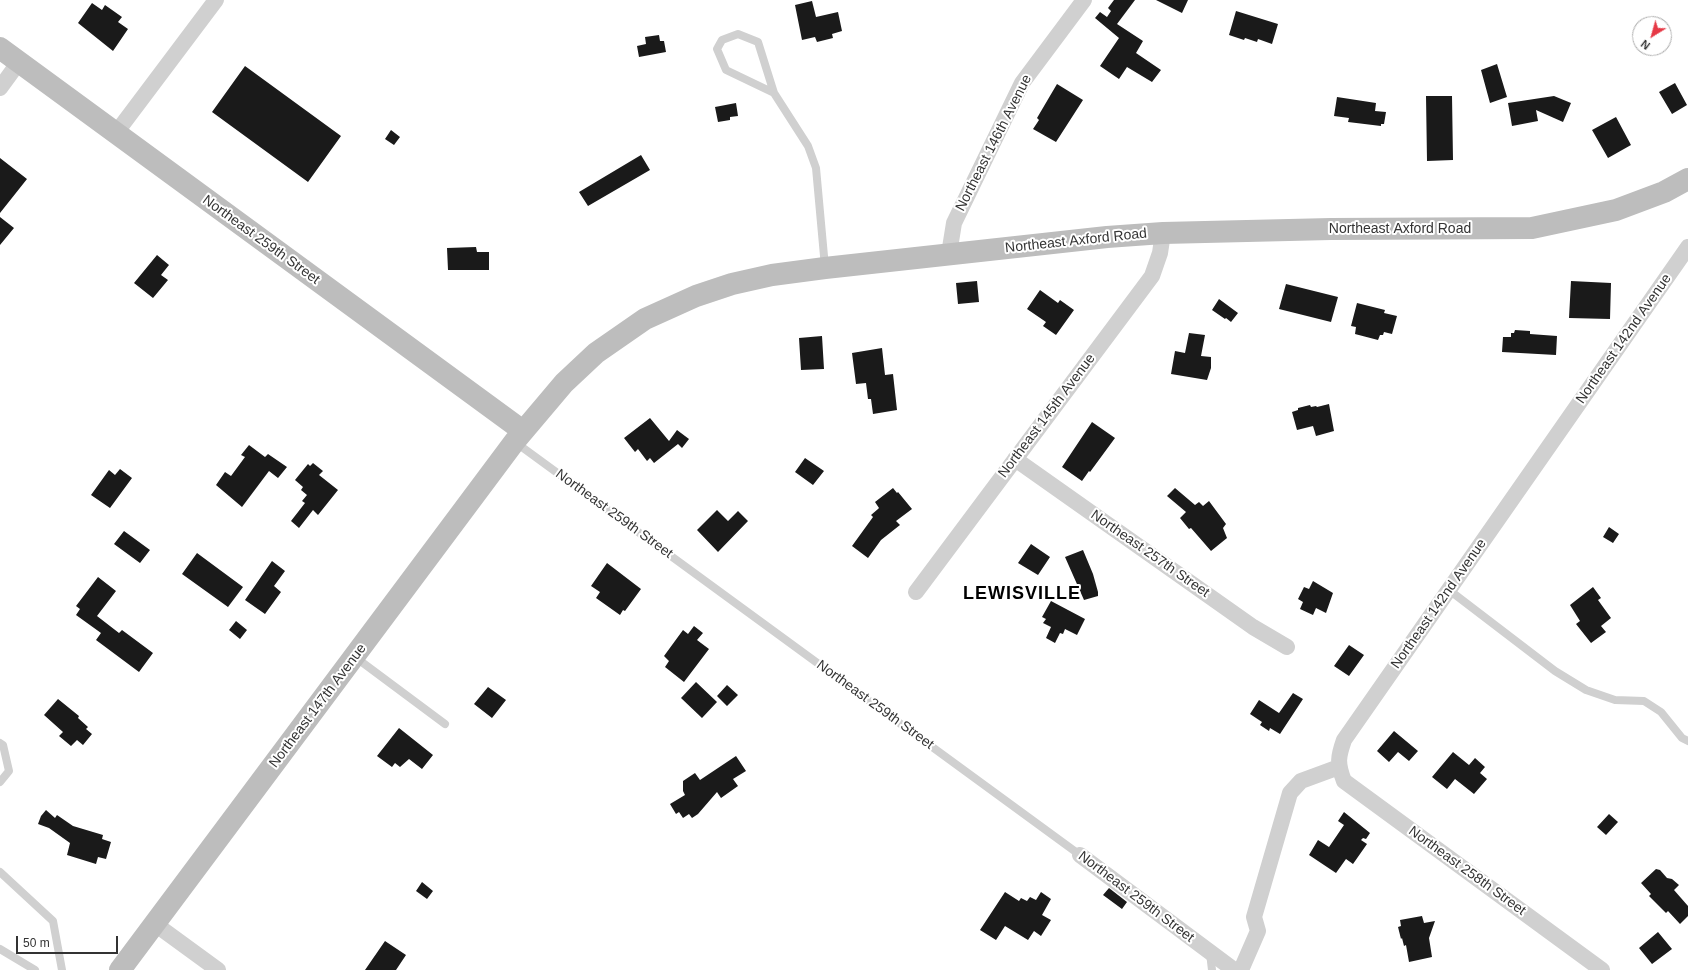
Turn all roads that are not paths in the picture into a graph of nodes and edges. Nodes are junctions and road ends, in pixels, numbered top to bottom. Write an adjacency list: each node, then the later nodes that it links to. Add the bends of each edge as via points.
1 (216, 0): 7 (street)
2 (1084, 0): 11 (street, Northeast 146th Avenue, via 1022,83 954,223)
3 (0, 48): 4 (main road, Northeast 259th Street)
4 (19, 62): 5 (street); 7 (main road, Northeast 259th Street)
5 (0, 88)
6 (774, 93): 6 (lane, via 758,42 738,34 722,40 718,49 726,70); 12 (lane, via 808,146 816,168)
7 (116, 133): 13 (main road, Northeast 259th Street)
8 (1688, 179): 9 (main road, Northeast Axford Road, via 1664,192 1616,210 1532,228)
9 (1163, 233): 11 (main road, Northeast Axford Road); 14 (street, Northeast 145th Avenue, via 1160,253 1152,276)
10 (1688, 247): 15 (street, Northeast 142nd Avenue)
11 (949, 254): 12 (main road, Northeast Axford Road)
12 (825, 268): 13 (main road, Northeast Axford Road, via 772,275 732,284 696,296 645,319 596,354 564,383)
13 (519, 436): 18 (main road, Northeast 147th Avenue); 24 (lane, Northeast 259th Street)
14 (1015, 459): 16 (street, Northeast 145th Avenue); 17 (street, Northeast 257th Street, via 1254,627)
15 (1448, 590): 20 (lane, via 1555,671 1586,690 1615,700 1644,701 1661,712 1682,738); 22 (street, Northeast 142nd Avenue, via 1344,740 1339,755)
16 (916, 592)
17 (1287, 647)
18 (354, 657): 19 (lane); 26 (main road, Northeast 147th Avenue)
19 (446, 724)
20 (1688, 741)
21 (0, 743): 23 (lane, via 3,745 9,771)
22 (1339, 767): 35 (street, via 1301,781 1290,793 1254,917 1258,931); 36 (street, Northeast 258th Street, via 1344,781)
23 (0, 782)
24 (1080, 855): 28 (street, Northeast 259th Street)
25 (0, 872): 30 (lane, via 53,921)
26 (155, 924): 31 (main road, Northeast 147th Avenue); 32 (street)
27 (0, 949): 29 (lane)
28 (1209, 951): 33 (lane); 34 (street, Northeast 259th Street)
29 (35, 970)
30 (62, 970)
31 (120, 970)
32 (218, 970)
33 (1212, 970)
34 (1234, 970)
35 (1241, 970)
36 (1602, 970)

